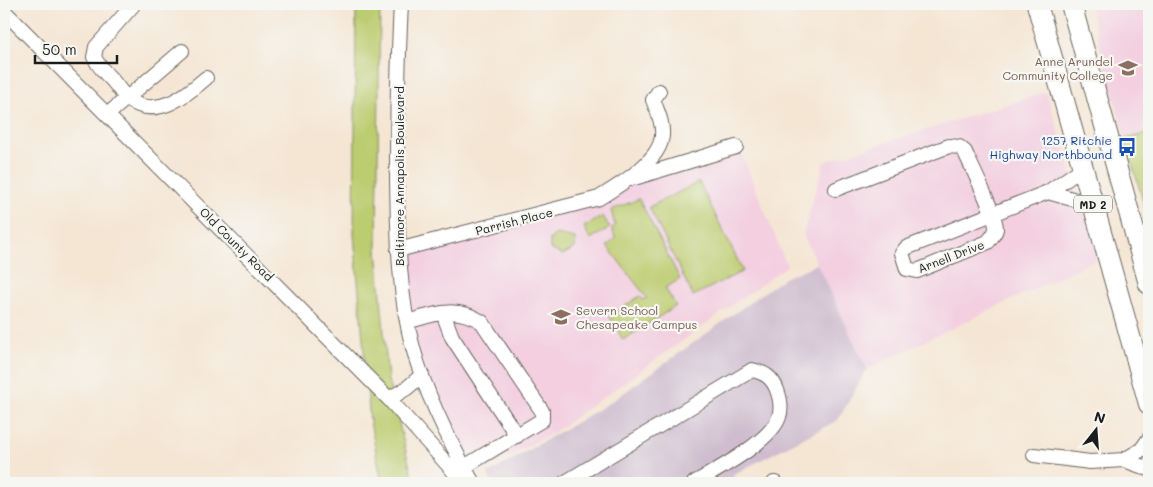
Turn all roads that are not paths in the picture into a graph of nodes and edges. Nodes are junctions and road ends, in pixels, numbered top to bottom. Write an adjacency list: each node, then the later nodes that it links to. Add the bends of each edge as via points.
1 (400, 4): 18 (street, Baltimore Annapolis Boulevard)
2 (1037, 4): 12 (highway, MD 2)
3 (1071, 4): 19 (highway, MD 2)
4 (133, 5): 9 (street, via 96,47 94,57 100,69)
5 (4, 11): 10 (street, Old County Road)
6 (182, 51): 9 (street)
7 (206, 78): 9 (street, via 173,103 154,108 140,106)
8 (659, 91): 13 (street, via 653,100 661,126 661,141 644,165)
9 (127, 98): 10 (street)
10 (107, 116): 23 (street, Old County Road)
11 (736, 146): 13 (street)
12 (1083, 168): 15 (street, Arnell Drive); 16 (highway, MD 2)
13 (626, 181): 18 (street, Parrish Place, via 599,198 568,208)
14 (836, 189): 17 (street, via 949,146 959,147 965,152)
15 (1048, 192): 16 (street); 17 (street, Arnell Drive)
16 (1093, 205): 24 (highway, MD 2)
17 (991, 214): 17 (street, Arnell Drive, via 996,227 988,242 918,271 907,270 902,253 906,248)
18 (398, 250): 21 (street, Baltimore Annapolis Boulevard)
19 (1149, 284)
20 (443, 313): 21 (street); 25 (street, via 452,337); 25 (street, via 455,311 482,322 542,412 542,420)
21 (407, 322): 22 (street, Baltimore Annapolis Boulevard)
22 (422, 375): 23 (street); 29 (street, Baltimore Annapolis Boulevard)
23 (389, 398): 31 (street, Old County Road)
24 (1149, 404)
25 (516, 436): 29 (street)
26 (1149, 439): 28 (street, via 1141,450)
27 (1034, 455): 28 (street, via 1090,462)
28 (1124, 460): 30 (street)
29 (464, 467): 32 (street, Baltimore Annapolis Boulevard)
30 (1149, 469)
31 (464, 483)
32 (473, 483)
33 (564, 483): 34 (street, via 752,370 764,372 776,386 781,409 779,418 771,430 732,462)
34 (694, 483)

